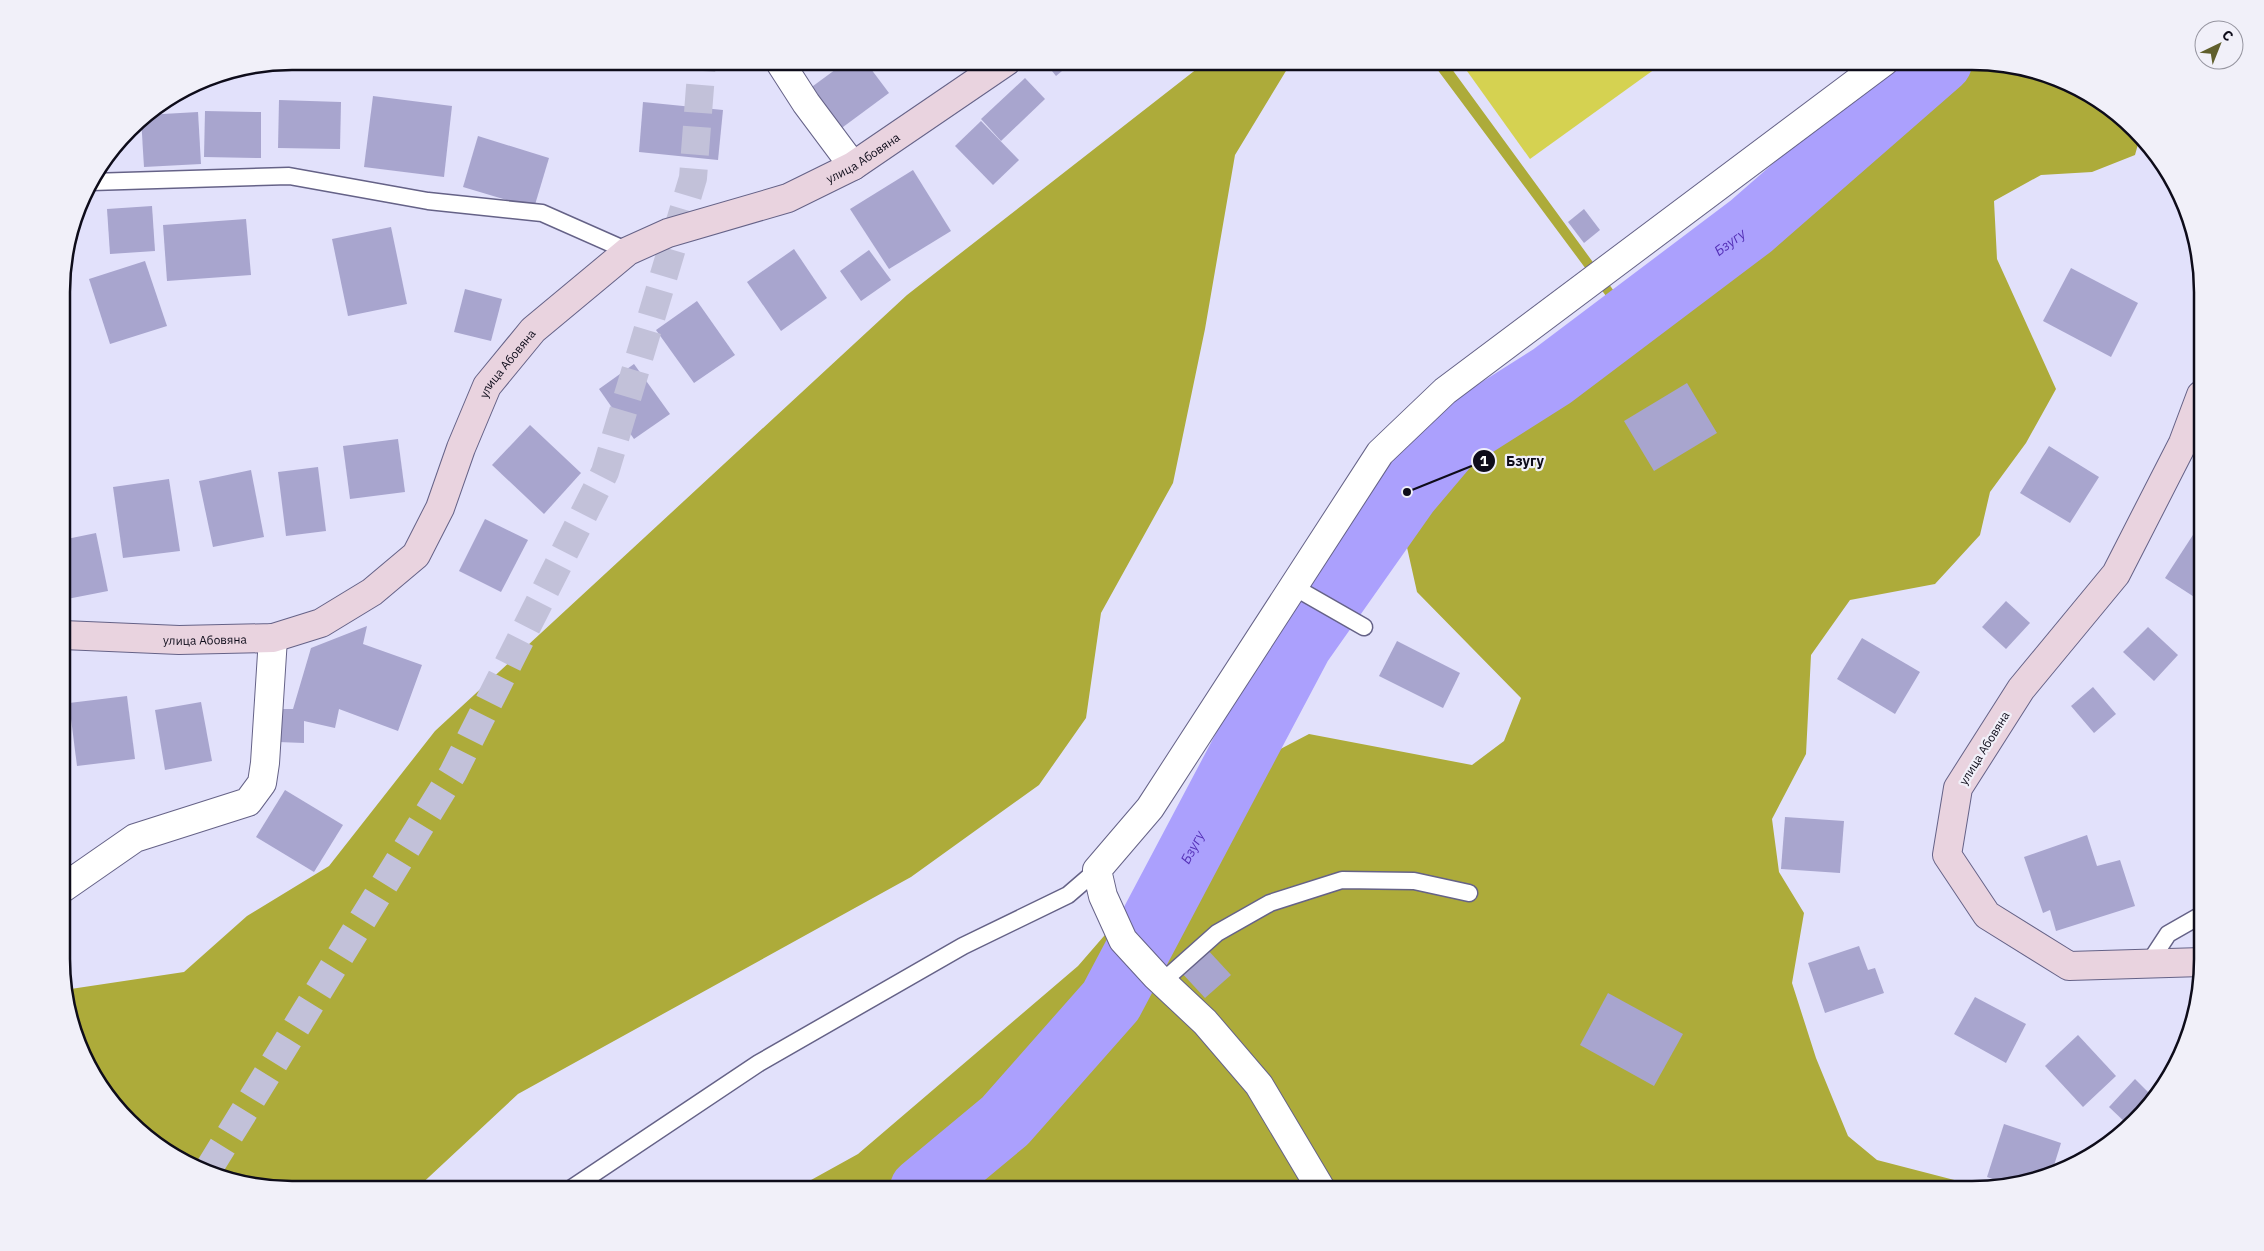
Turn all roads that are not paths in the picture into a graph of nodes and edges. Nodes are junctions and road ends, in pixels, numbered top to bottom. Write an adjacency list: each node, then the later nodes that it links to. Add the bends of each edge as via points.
1 (785, 70): 4 (street)
2 (993, 70): 4 (street, улица Абовяна)
3 (1873, 70): 8 (street, via 1445,392 1380,453)
4 (852, 166): 6 (street, улица Абовяна, via 788,198 668,233)
5 (100, 182): 6 (lane, via 289,176 428,201 542,213)
6 (628, 251): 11 (street, улица Абовяна, via 533,330 487,386 460,448 440,508 416,555 372,592 321,623)
7 (2194, 414): 17 (street, улица Абовяна, via 2183,443 2116,574 2021,689 1958,788 1947,855 1988,915 2069,966)
8 (1302, 592): 9 (lane); 12 (street, via 1150,808)
9 (1364, 627)
10 (70, 635): 11 (street, улица Абовяна, via 179,640)
11 (273, 638): 13 (street, via 265,763 262,782 248,802 135,838)
12 (1097, 870): 18 (street, via 1103,896 1123,940); 19 (lane, via 1068,894 963,946 759,1063)
13 (70, 883)
14 (1469, 893): 18 (lane, via 1414,882 1342,880 1270,903 1217,933)
15 (2194, 919): 17 (lane, via 2168,934)
16 (2194, 962): 17 (street, улица Абовяна)
17 (2149, 963)
18 (1159, 979): 20 (street, via 1205,1022 1259,1085)
19 (582, 1181)
20 (1316, 1181)

